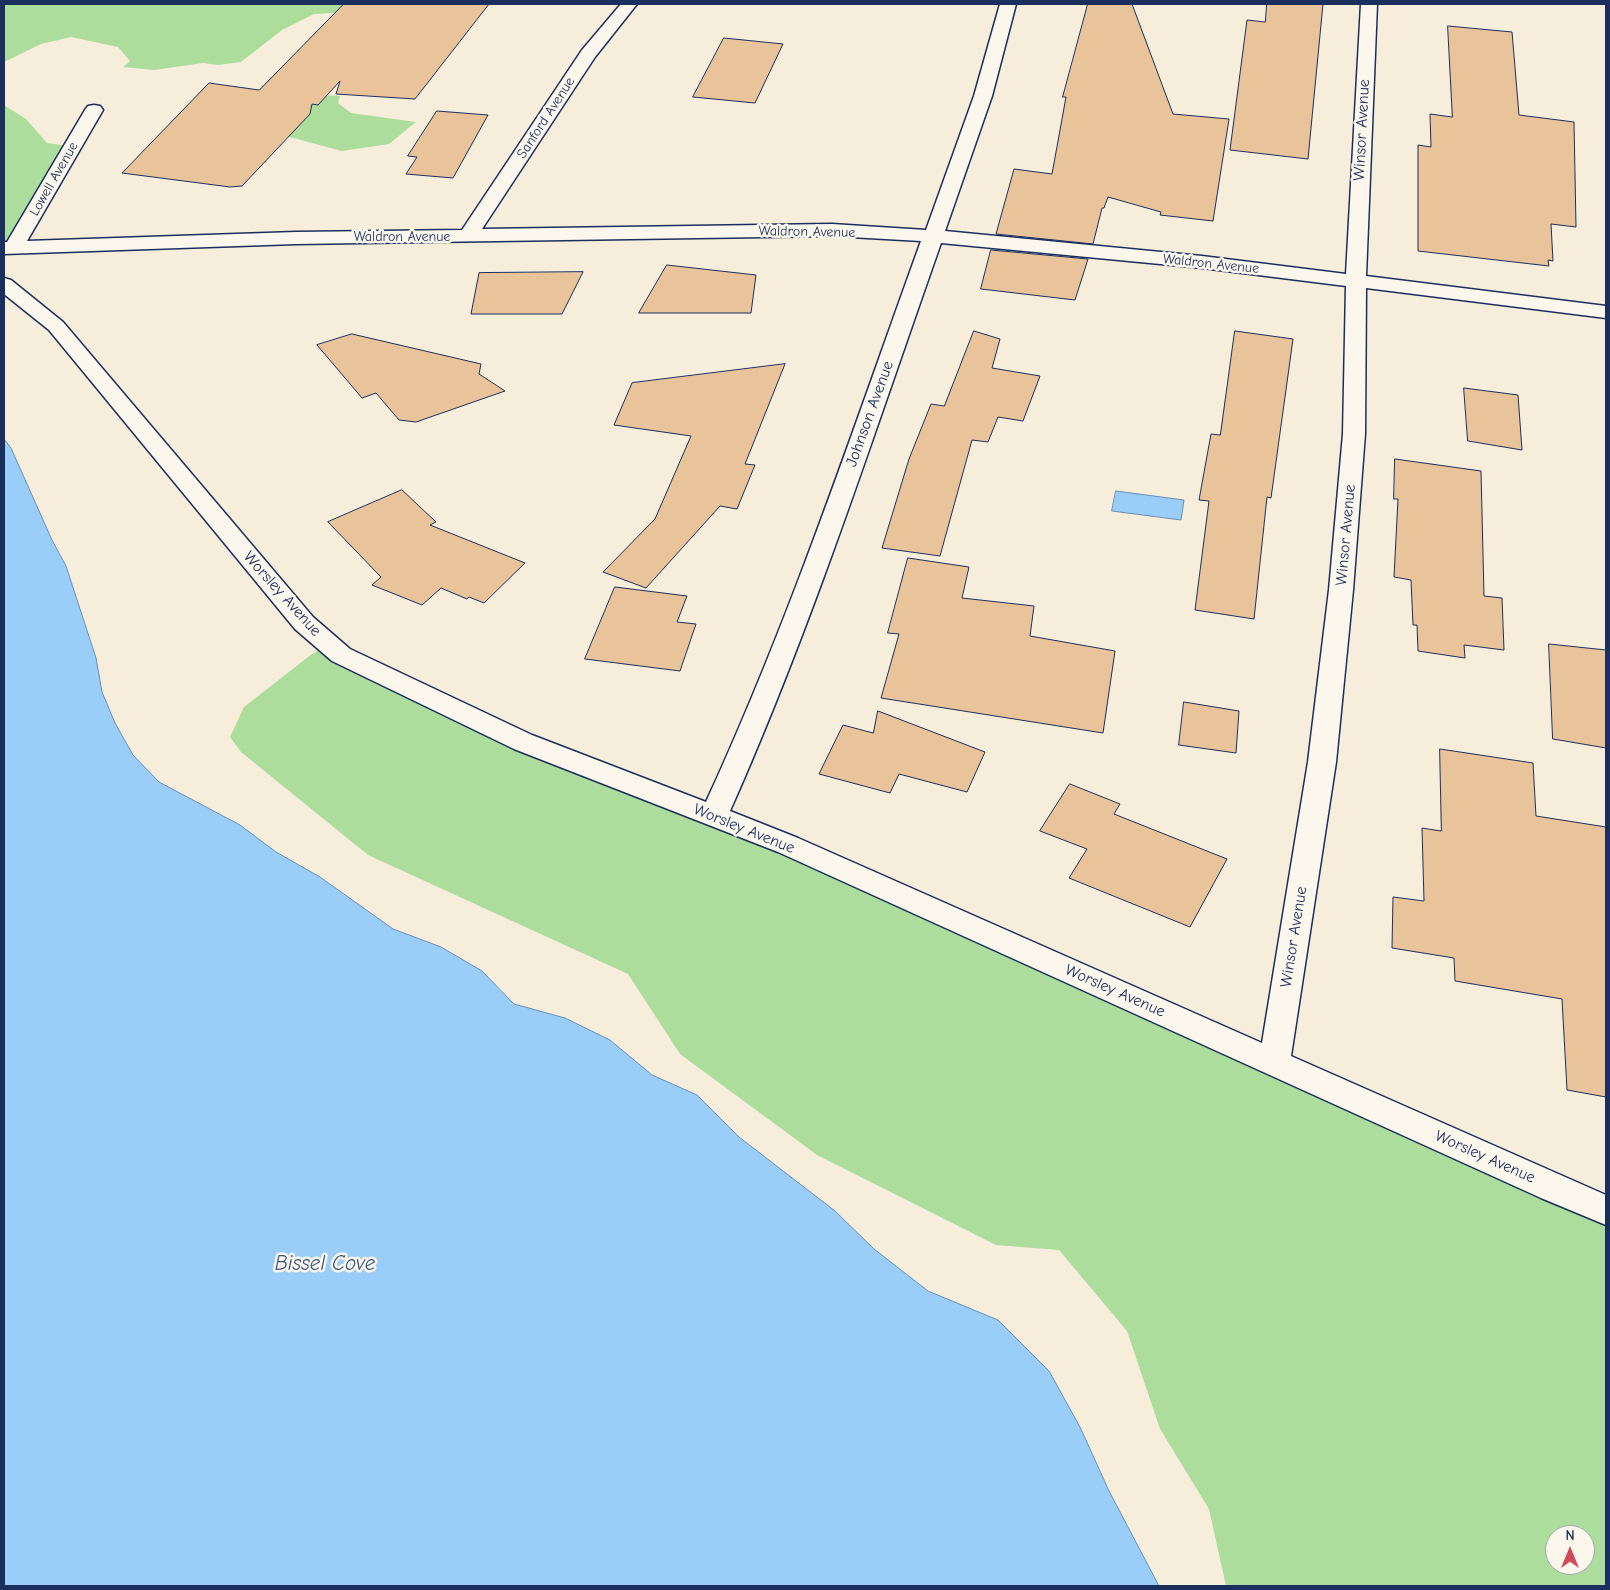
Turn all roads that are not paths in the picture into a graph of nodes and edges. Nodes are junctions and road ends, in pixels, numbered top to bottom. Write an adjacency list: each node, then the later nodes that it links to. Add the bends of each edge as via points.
1 (629, 4): 5 (street, Sanford Avenue, via 588,54)
2 (1008, 4): 6 (street, Johnson Avenue, via 983,96)
3 (1370, 4): 8 (street, Winsor Avenue)
4 (94, 110): 7 (street, Lowell Avenue)
5 (468, 236): 6 (street, Waldron Avenue, via 832,230); 7 (street, Waldron Avenue)
6 (933, 236): 8 (street, Waldron Avenue, via 1202,262); 11 (street, Johnson Avenue, via 756,724)
7 (9, 248)
8 (1356, 282): 10 (street, Waldron Avenue); 12 (street, Winsor Avenue, via 1354,434 1340,600 1322,762)
9 (4, 284): 11 (street, Worsley Avenue, via 56,326 304,623 340,655 523,742)
10 (1606, 312)
11 (714, 816): 12 (street, Worsley Avenue)
12 (1274, 1062): 13 (street, Worsley Avenue)
13 (1606, 1210)

